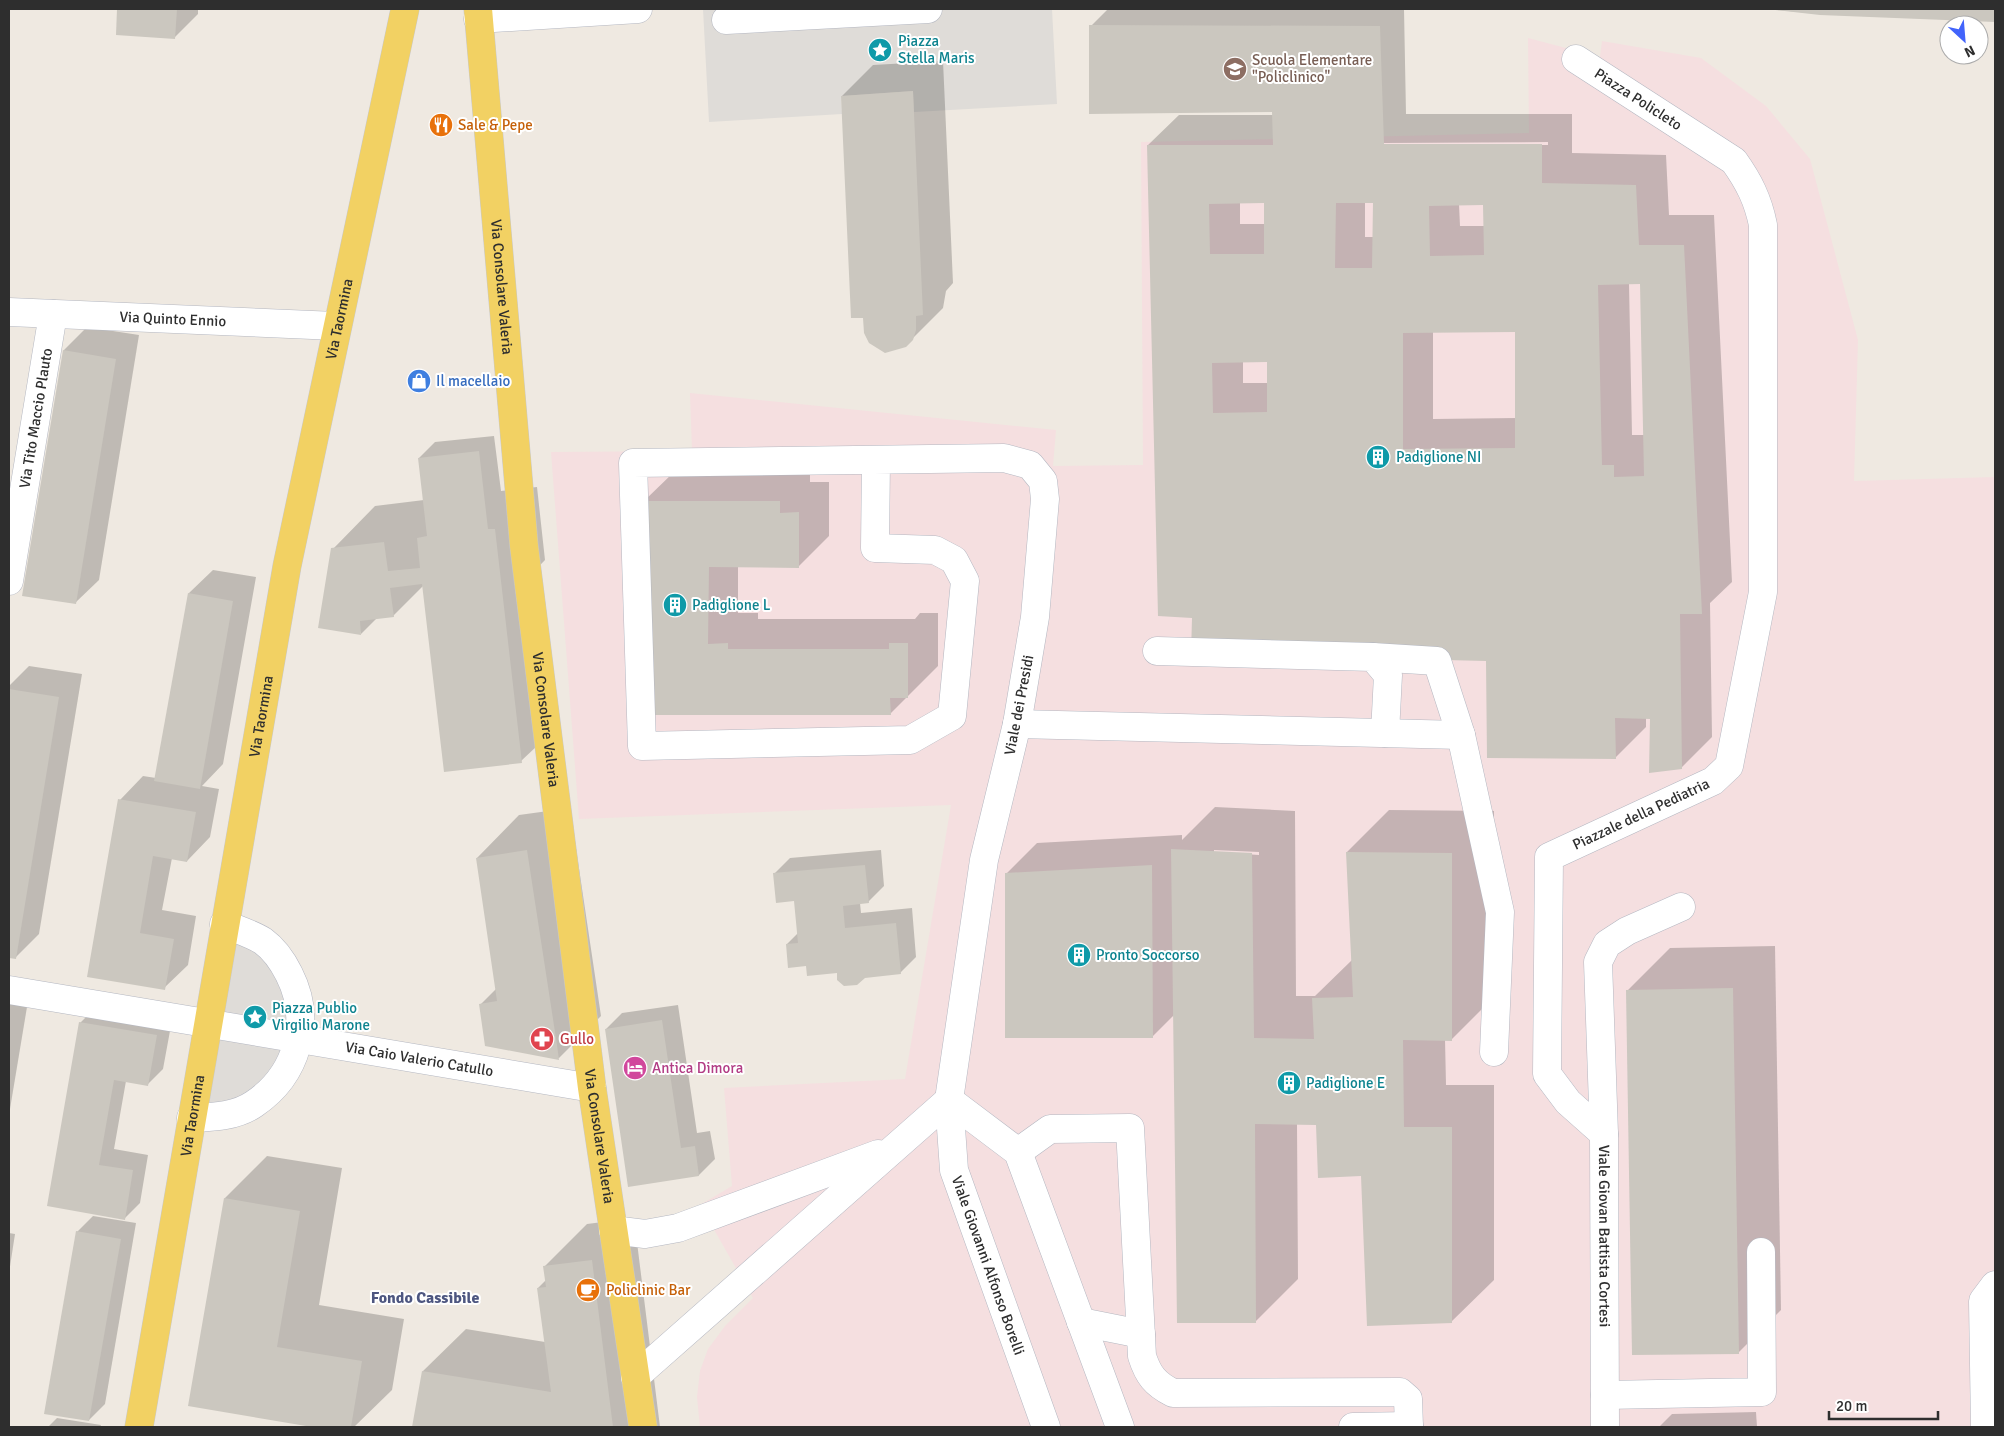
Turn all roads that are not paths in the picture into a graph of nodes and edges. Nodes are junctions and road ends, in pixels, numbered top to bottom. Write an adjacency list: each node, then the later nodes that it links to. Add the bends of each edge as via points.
1 (404, 9): 9 (main road, Via Taormina)
2 (638, 9): 4 (street)
3 (928, 9): 5 (street)
4 (478, 14): 25 (main road, Via Consolare Valeria, via 524,546)
5 (726, 20)
6 (1576, 59): 17 (street, Piazza Policleto, via 1734,161 1759,203 1763,225 1763,592)
7 (9, 312): 8 (street, Via Quinto Ennio)
8 (53, 314): 9 (street, Via Quinto Ennio); 11 (street, Via Tito Maccio Plauto)
9 (336, 326): 20 (main road, Via Taormina, via 285,575)
10 (876, 460): 10 (street, Viale dei Presidi, via 633,463 642,746 910,740 952,716 965,581 954,560 935,550 875,548); 14 (street, Viale dei Presidi, via 1004,458 1030,464 1043,481 1045,499 1036,617)
11 (9, 581)
12 (1157, 651): 13 (street)
13 (1373, 657): 15 (street, via 1388,675); 16 (street, via 1437,661)
14 (1017, 724): 15 (street); 26 (street, Viale dei Presidi, via 984,860)
15 (1385, 733): 16 (street)
16 (1461, 735): 24 (street, via 1500,912)
17 (1729, 766): 18 (street, Piazzale della Pediatria, via 1713,781)
18 (1549, 858): 28 (street, Viale Giovan Battista Cortesi, via 1547,1074 1568,1102)
19 (1681, 907): 28 (street, via 1627,931 1607,944 1598,962)
20 (224, 924): 22 (main road, Via Taormina); 23 (street, via 263,941 283,962 296,988 301,1010)
21 (9, 990): 22 (street, Via Caio Valerio Catullo)
22 (208, 1024): 23 (street, Via Caio Valerio Catullo); 27 (main road, Via Taormina)
23 (299, 1039): 25 (street, Via Caio Valerio Catullo); 27 (street, via 290,1065 277,1083 252,1105 225,1116)
24 (1494, 1052)
25 (592, 1088): 31 (main road, Via Consolare Valeria)
26 (949, 1100): 29 (street); 30 (street); 41 (street, Viale Giovanni Alfonso Borelli, via 954,1170)
27 (191, 1118): 38 (main road, Via Taormina)
28 (1604, 1134): 37 (street, Viale Giovan Battista Cortesi)
29 (894, 1149): 31 (street, via 678,1228 645,1234); 36 (street)
30 (1018, 1152): 34 (street); 35 (street, via 1050,1129 1130,1128)
31 (613, 1230): 36 (main road, Via Consolare Valeria)
32 (1761, 1252): 37 (street, via 1762,1392)
33 (1995, 1285): 46 (street, via 1983,1301)
34 (1081, 1322): 35 (street); 42 (street)
35 (1141, 1334): 44 (street, via 1147,1372 1158,1385 1174,1393 1400,1392 1408,1399)
36 (637, 1388): 39 (main road, Via Consolare Valeria); 40 (street)
37 (1605, 1395): 45 (street, Viale Giovan Battista Cortesi)
38 (139, 1427)
39 (642, 1427)
40 (657, 1427)
41 (1046, 1427)
42 (1120, 1427)
43 (1353, 1427): 44 (street)
44 (1409, 1427)
45 (1605, 1427)
46 (1985, 1427)

